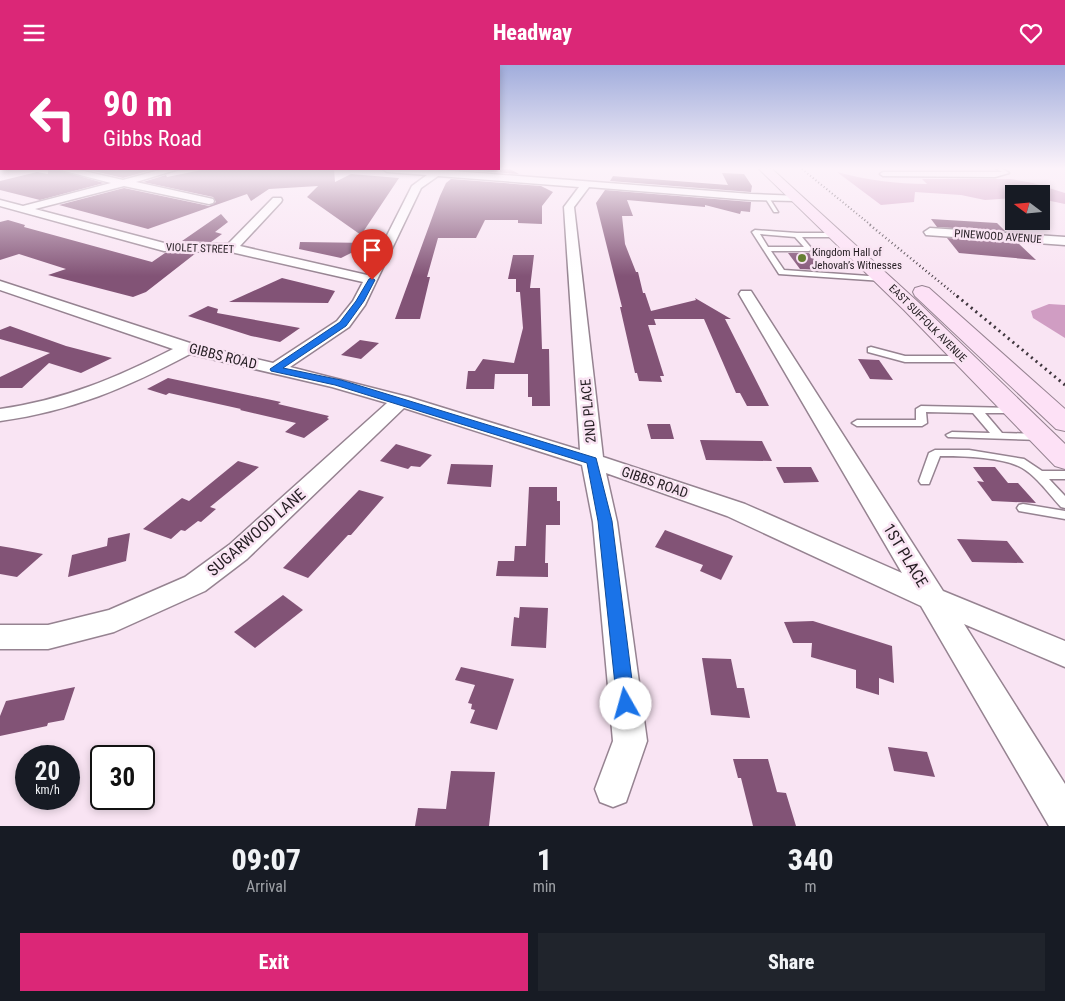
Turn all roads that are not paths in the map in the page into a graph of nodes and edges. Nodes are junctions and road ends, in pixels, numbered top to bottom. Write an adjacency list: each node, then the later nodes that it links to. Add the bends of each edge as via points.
1 (6, 205): 9 (street, VIOLET STREET)
2 (39, 205): 9 (street)
3 (273, 205): 16 (street)
4 (408, 205): 19 (street)
5 (571, 205): 36 (street, 2ND PLACE)
6 (771, 205): 10 (lane)
7 (803, 205): 14 (main road, EAST SUFFOLK AVENUE)
8 (823, 205): 31 (main road, EAST SUFFOLK AVENUE)
9 (22, 209): 11 (street); 16 (street, VIOLET STREET, via 164,247)
10 (776, 211)
11 (0, 215)
12 (930, 232): 15 (street, PINEWOOD AVENUE)
13 (797, 235): 14 (lane); 17 (lane, via 809,249); 17 (lane, via 755,232)
14 (836, 235): 18 (main road, EAST SUFFOLK AVENUE)
15 (1065, 241)
16 (231, 248): 19 (street, VIOLET STREET)
17 (767, 249): 18 (lane, via 782,272)
18 (883, 279): 24 (main road, EAST SUFFOLK AVENUE)
19 (372, 280): 25 (street, via 343,324)
20 (0, 285): 22 (street, GIBBS ROAD)
21 (746, 294): 43 (street, 1ST PLACE)
22 (188, 347): 25 (street, GIBBS ROAD); 29 (street, via 116,385 75,400)
23 (871, 350): 24 (lane, via 906,359)
24 (964, 359): 28 (main road, EAST SUFFOLK AVENUE)
25 (275, 369): 26 (street, GIBBS ROAD)
26 (401, 401): 36 (street, GIBBS ROAD); 44 (street, SUGARWOOD LANE, via 238,552 195,584 114,620 48,637)
27 (976, 410): 28 (lane); 30 (lane, via 921,409 922,423); 33 (lane)
28 (1016, 411): 34 (main road, EAST SUFFOLK AVENUE)
29 (0, 415)
30 (857, 423)
31 (1065, 423)
32 (952, 435): 33 (lane)
33 (999, 436): 34 (lane)
34 (1042, 437): 35 (main road, EAST SUFFOLK AVENUE)
35 (1065, 460)
36 (592, 461): 43 (street, GIBBS ROAD, via 736,511); 46 (street, 2ND PLACE, via 605,521 630,741)
37 (1039, 475): 38 (lane); 39 (lane, via 1020,462 969,453 935,453); 40 (lane)
38 (1065, 475)
39 (925, 481)
40 (1065, 504)
41 (1023, 509): 42 (lane)
42 (1065, 515)
43 (932, 599): 45 (street, GIBBS ROAD); 47 (street, 1ST PLACE)
44 (0, 637)
45 (1065, 654)
46 (614, 789)
47 (1065, 818)

